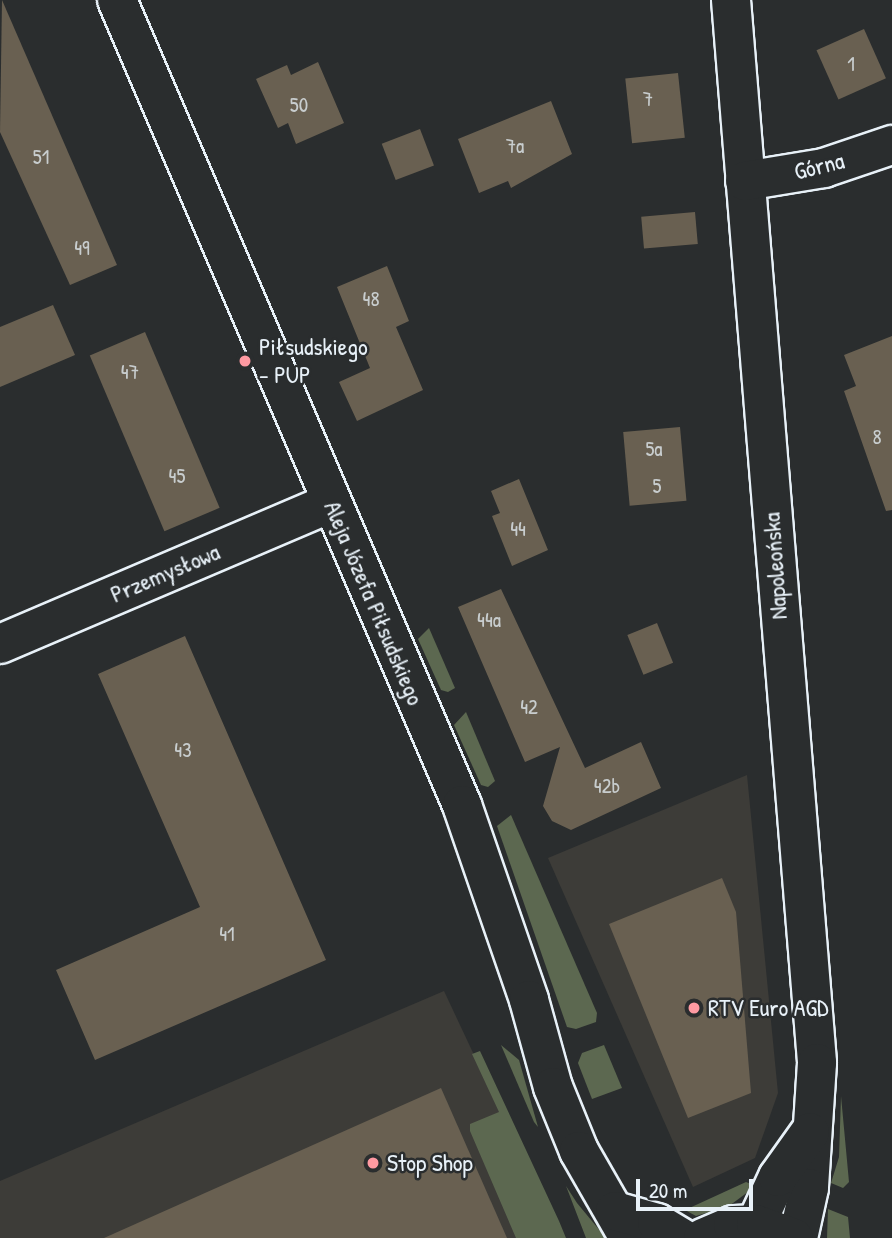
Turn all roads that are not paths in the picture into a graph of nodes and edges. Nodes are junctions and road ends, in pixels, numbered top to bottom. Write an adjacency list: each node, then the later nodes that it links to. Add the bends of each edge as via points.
1 (117, 0): 5 (street, Aleja Józefa Piłsudskiego)
2 (731, 0): 4 (street, Napoleońska)
3 (892, 145): 4 (street, Górna, via 824,168)
4 (745, 181): 7 (street, Napoleońska, via 817,1063)
5 (331, 503): 6 (street, Przemysłowa); 8 (street, Aleja Józefa Piłsudskiego, via 462,805 530,1000 553,1087 579,1151)
6 (0, 644)
7 (810, 1132): 9 (street, Napoleońska, via 778,1177); 12 (street, Napoleońska, via 809,1188)
8 (622, 1224): 10 (street, Aleja Józefa Piłsudskiego, via 657,1223)
9 (756, 1224): 11 (street, via 733,1225); 12 (street)
10 (682, 1238)
11 (703, 1238)
12 (796, 1238)

